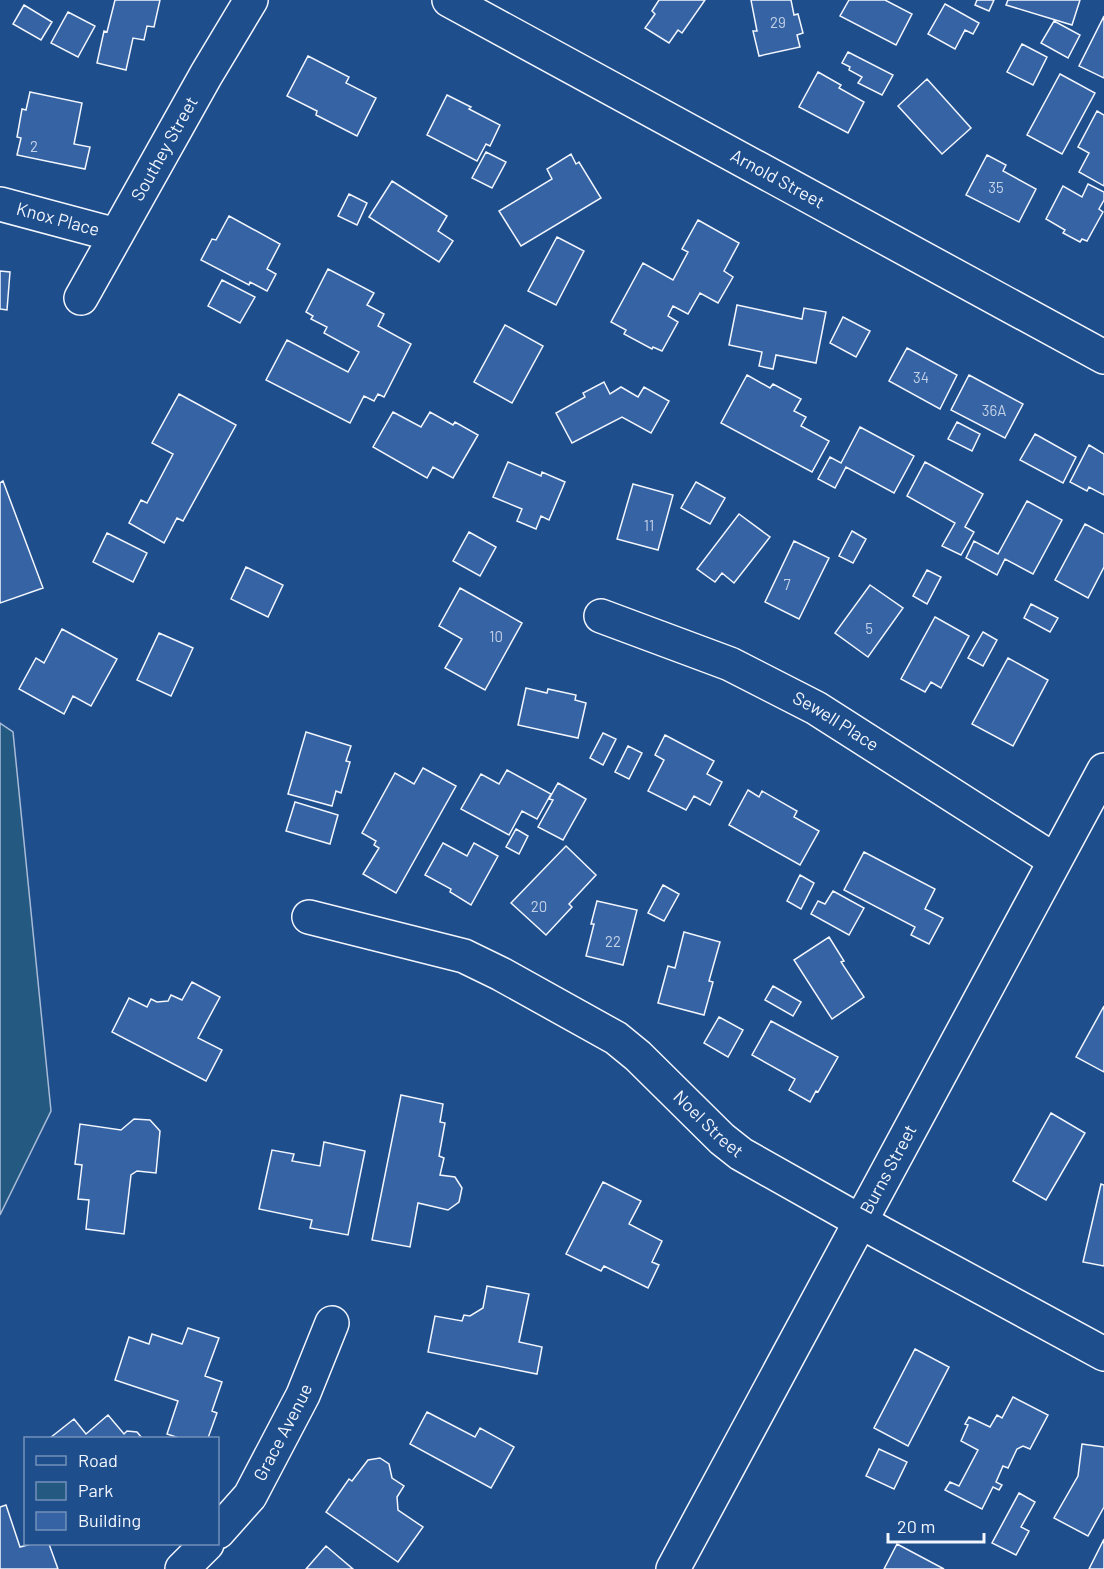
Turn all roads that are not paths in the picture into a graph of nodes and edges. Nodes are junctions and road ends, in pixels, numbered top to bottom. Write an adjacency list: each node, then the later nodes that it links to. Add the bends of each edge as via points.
1 (251, 0): 4 (street, Southey Street)
2 (449, 0): 6 (street, Arnold Street)
3 (0, 204): 4 (street, Knox Place)
4 (116, 235): 5 (street, Southey Street)
5 (81, 298)
6 (1104, 357)
7 (601, 616): 9 (street, Sewell Place, via 730,664 816,708)
8 (1104, 770): 9 (street, Burns Street)
9 (1054, 860): 11 (street, Burns Street)
10 (309, 917): 11 (street, Noel Street, via 464,956 501,974 616,1038 741,1154)
11 (861, 1222): 13 (street, Noel Street); 17 (street, Burns Street)
12 (332, 1323): 14 (street, Grace Avenue, via 303,1395 250,1496)
13 (1104, 1354)
14 (219, 1531)
15 (206, 1545): 16 (street)
16 (182, 1569)
17 (673, 1569)

